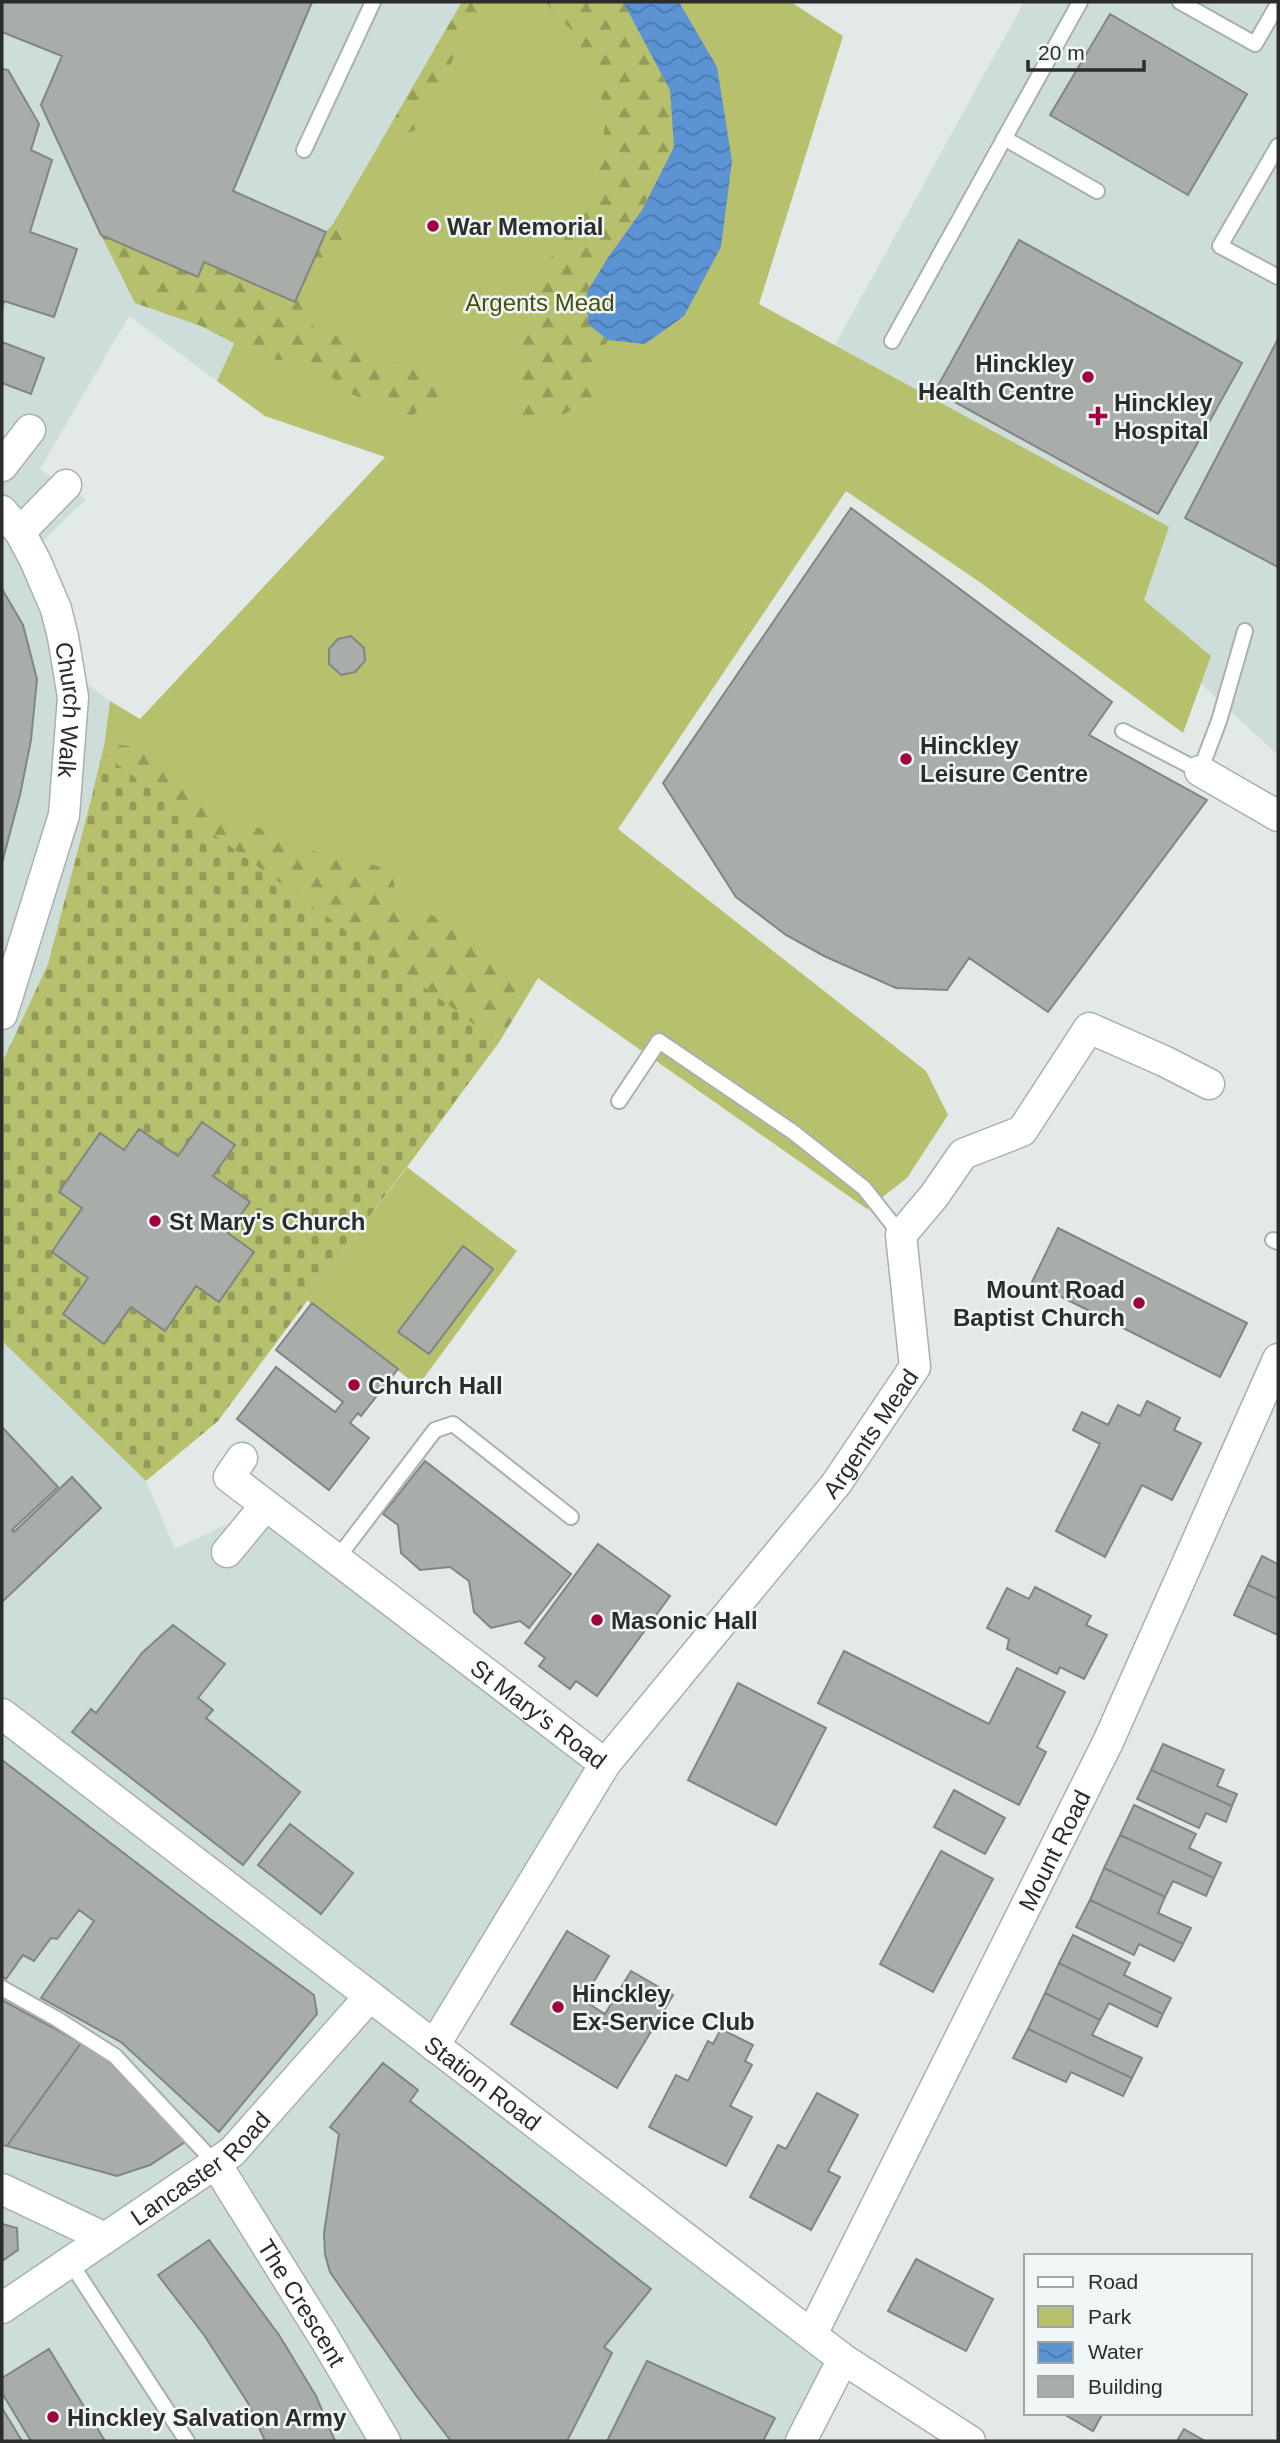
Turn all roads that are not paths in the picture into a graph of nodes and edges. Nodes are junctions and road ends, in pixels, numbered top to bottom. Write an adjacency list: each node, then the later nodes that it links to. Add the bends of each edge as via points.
1 (373, 2): 7 (lane)
2 (1080, 2): 5 (lane)
3 (1180, 2): 4 (lane, via 1255,44)
4 (1278, 4)
5 (1004, 138): 8 (lane); 10 (lane)
6 (1278, 146): 9 (lane, via 1220,246)
7 (304, 150)
8 (1097, 191)
9 (1278, 277)
10 (892, 341)
11 (30, 430): 12 (street)
12 (2, 466)
13 (66, 485): 14 (street, Church Walk)
14 (11, 522): 19 (street, Church Walk, via 35,560 56,610 74,697 64,815)
15 (1245, 631): 17 (lane)
16 (1123, 732): 17 (lane)
17 (1200, 771): 18 (street)
18 (1278, 816)
19 (2, 1014)
20 (1209, 1084): 22 (street, via 1088,1028 1022,1131 963,1154)
21 (619, 1101): 22 (lane, via 659,1041 793,1132 864,1188)
22 (901, 1236): 30 (street, Argents Mead, via 915,1367 836,1484)
23 (1278, 1359): 39 (street, Mount Road, via 1108,1742)
24 (242, 1458): 25 (street, St Mary's Road, via 229,1477)
25 (265, 1506): 27 (street); 28 (street, St Mary's Road)
26 (571, 1517): 28 (lane, via 453,1424 443,1425)
27 (227, 1552)
28 (336, 1560): 30 (street, St Mary's Road)
29 (2, 1714): 32 (street, Station Road)
30 (605, 1764): 33 (street, St Mary's Road)
31 (2, 1987): 34 (lane, via 115,2056)
32 (370, 1996): 33 (street, Station Road); 34 (street, Lancaster Road, via 232,2152)
33 (434, 2046): 39 (street, Station Road)
34 (216, 2164): 36 (street, Lancaster Road); 42 (street, The Crescent)
35 (2, 2189): 36 (street)
36 (105, 2238): 37 (street, Lancaster Road)
37 (70, 2262): 38 (street, Lancaster Road); 41 (lane)
38 (2, 2308)
39 (812, 2334): 40 (street, Station Road)
40 (843, 2359): 43 (street); 44 (street, Station Road)
41 (187, 2441)
42 (385, 2441)
43 (801, 2441)
44 (970, 2441)

